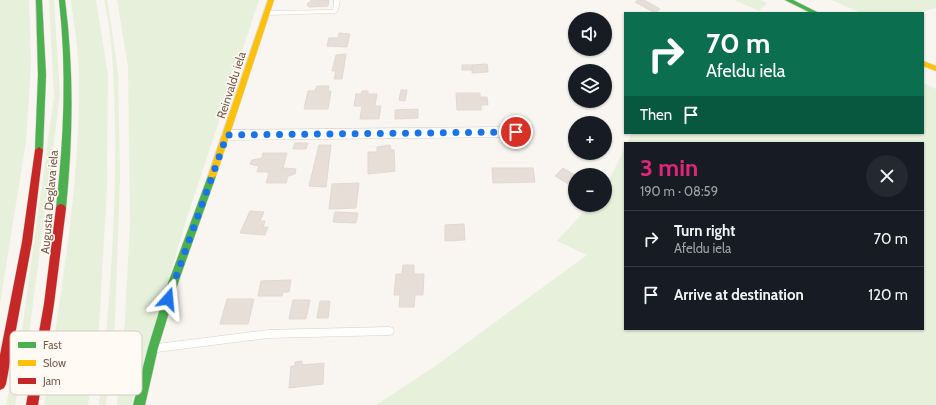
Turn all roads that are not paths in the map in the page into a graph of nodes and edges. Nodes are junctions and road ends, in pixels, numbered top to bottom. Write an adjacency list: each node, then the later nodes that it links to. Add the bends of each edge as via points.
1 (39, 0): 12 (main road, Augusta Deglava iela, via 43,36 37,167 24,261)
2 (62, 0): 13 (main road, Augusta Deglava iela, via 66,24 69,89 66,160 55,269)
3 (271, 0): 7 (main road, Reinvaldu iela)
4 (337, 0): 7 (lane, via 335,10)
5 (788, 0): 6 (main road)
6 (814, 12)
7 (267, 13): 11 (main road, Reinvaldu iela)
8 (924, 63): 9 (main road)
9 (936, 69)
10 (516, 132): 11 (street)
11 (227, 135): 16 (main road, Reinvaldu iela, via 172,286)
12 (10, 331)
13 (45, 331)
14 (390, 331): 16 (lane, via 268,334)
15 (10, 333): 17 (main road, Augusta Deglava iela)
16 (153, 348): 18 (main road, Reinvaldu iela)
17 (0, 384)
18 (142, 393)
19 (34, 395): 21 (main road, Augusta Deglava iela)
20 (141, 395): 22 (main road, Reinvaldu iela)
21 (32, 405)
22 (139, 405)

